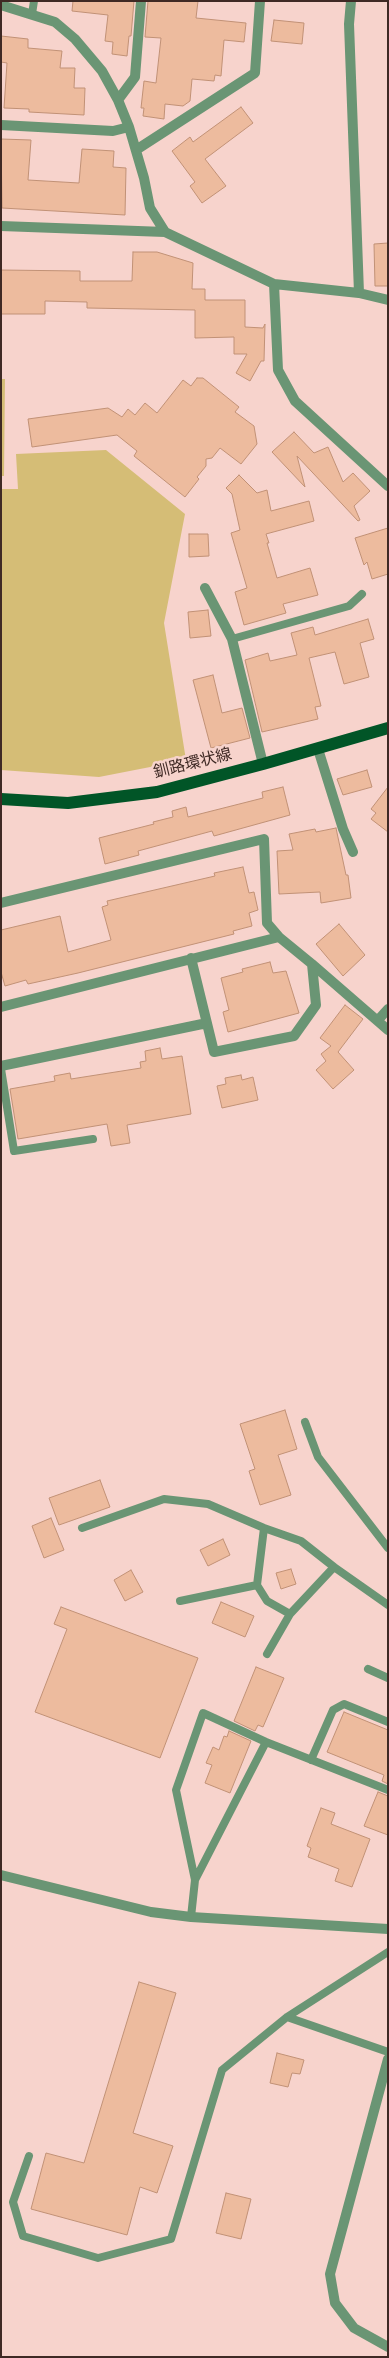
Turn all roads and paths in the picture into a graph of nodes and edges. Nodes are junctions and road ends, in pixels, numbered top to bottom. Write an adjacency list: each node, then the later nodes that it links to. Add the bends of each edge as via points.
1 (34, 1): 6 (lane)
2 (141, 1): 7 (street, via 135,77)
3 (260, 1): 10 (street, via 255,73)
4 (351, 1): 14 (street, via 349,24)
5 (1, 5): 6 (street)
6 (32, 14): 7 (street, via 55,22 76,39 102,71)
7 (118, 100): 9 (street)
8 (1, 125): 9 (street, via 113,131)
9 (129, 127): 10 (street)
10 (136, 150): 12 (street, via 150,208)
11 (1, 226): 12 (street)
12 (165, 232): 13 (street)
13 (274, 284): 14 (street); 16 (street, via 278,370 291,394)
14 (359, 293): 15 (street)
15 (388, 300)
16 (388, 486)
17 (205, 588): 19 (street)
18 (362, 594): 19 (lane, via 349,606)
19 (232, 639): 22 (street)
20 (388, 728): 21 (main road, 釧路環状線)
21 (318, 749): 22 (main road, 釧路環状線); 24 (street)
22 (263, 764): 23 (main road, 釧路環状線, via 157,792 68,803)
23 (1, 799)
24 (353, 852)
25 (1, 904): 26 (street, via 264,839 268,923)
26 (279, 937): 27 (street); 28 (street)
27 (191, 958): 29 (street); 32 (street)
28 (312, 964): 31 (street); 32 (street, via 316,1005 294,1036 214,1052)
29 (1, 1007)
30 (388, 1009): 31 (street)
31 (378, 1020): 33 (street)
32 (207, 1023): 34 (street)
33 (388, 1030)
34 (1, 1067): 35 (lane, via 14,1151)
35 (93, 1139)
36 (305, 1422): 39 (lane, via 318,1457)
37 (82, 1528): 38 (lane, via 164,1499 208,1504)
38 (264, 1528): 40 (lane, via 301,1541); 41 (lane)
39 (388, 1548)
40 (334, 1567): 43 (lane); 44 (lane)
41 (257, 1585): 42 (lane); 44 (lane, via 267,1601)
42 (180, 1600)
43 (388, 1605)
44 (290, 1614): 45 (lane)
45 (267, 1654)
46 (368, 1669): 47 (lane)
47 (388, 1678)
48 (388, 1722): 50 (lane, via 344,1704 333,1710)
49 (266, 1742): 50 (lane); 53 (lane); 53 (lane, via 203,1713 176,1790)
50 (311, 1760): 51 (lane)
51 (388, 1790)
52 (1, 1875): 54 (street, via 152,1912)
53 (195, 1880): 54 (lane)
54 (191, 1917): 55 (street)
55 (388, 1929)
56 (388, 1952): 57 (lane)
57 (287, 2017): 58 (lane); 60 (lane, via 222,2070 171,2239 98,2258 23,2236 13,2202)
58 (388, 2052)
59 (388, 2059): 61 (street, via 330,2274 335,2303 354,2328)
60 (29, 2156)
61 (388, 2347)

